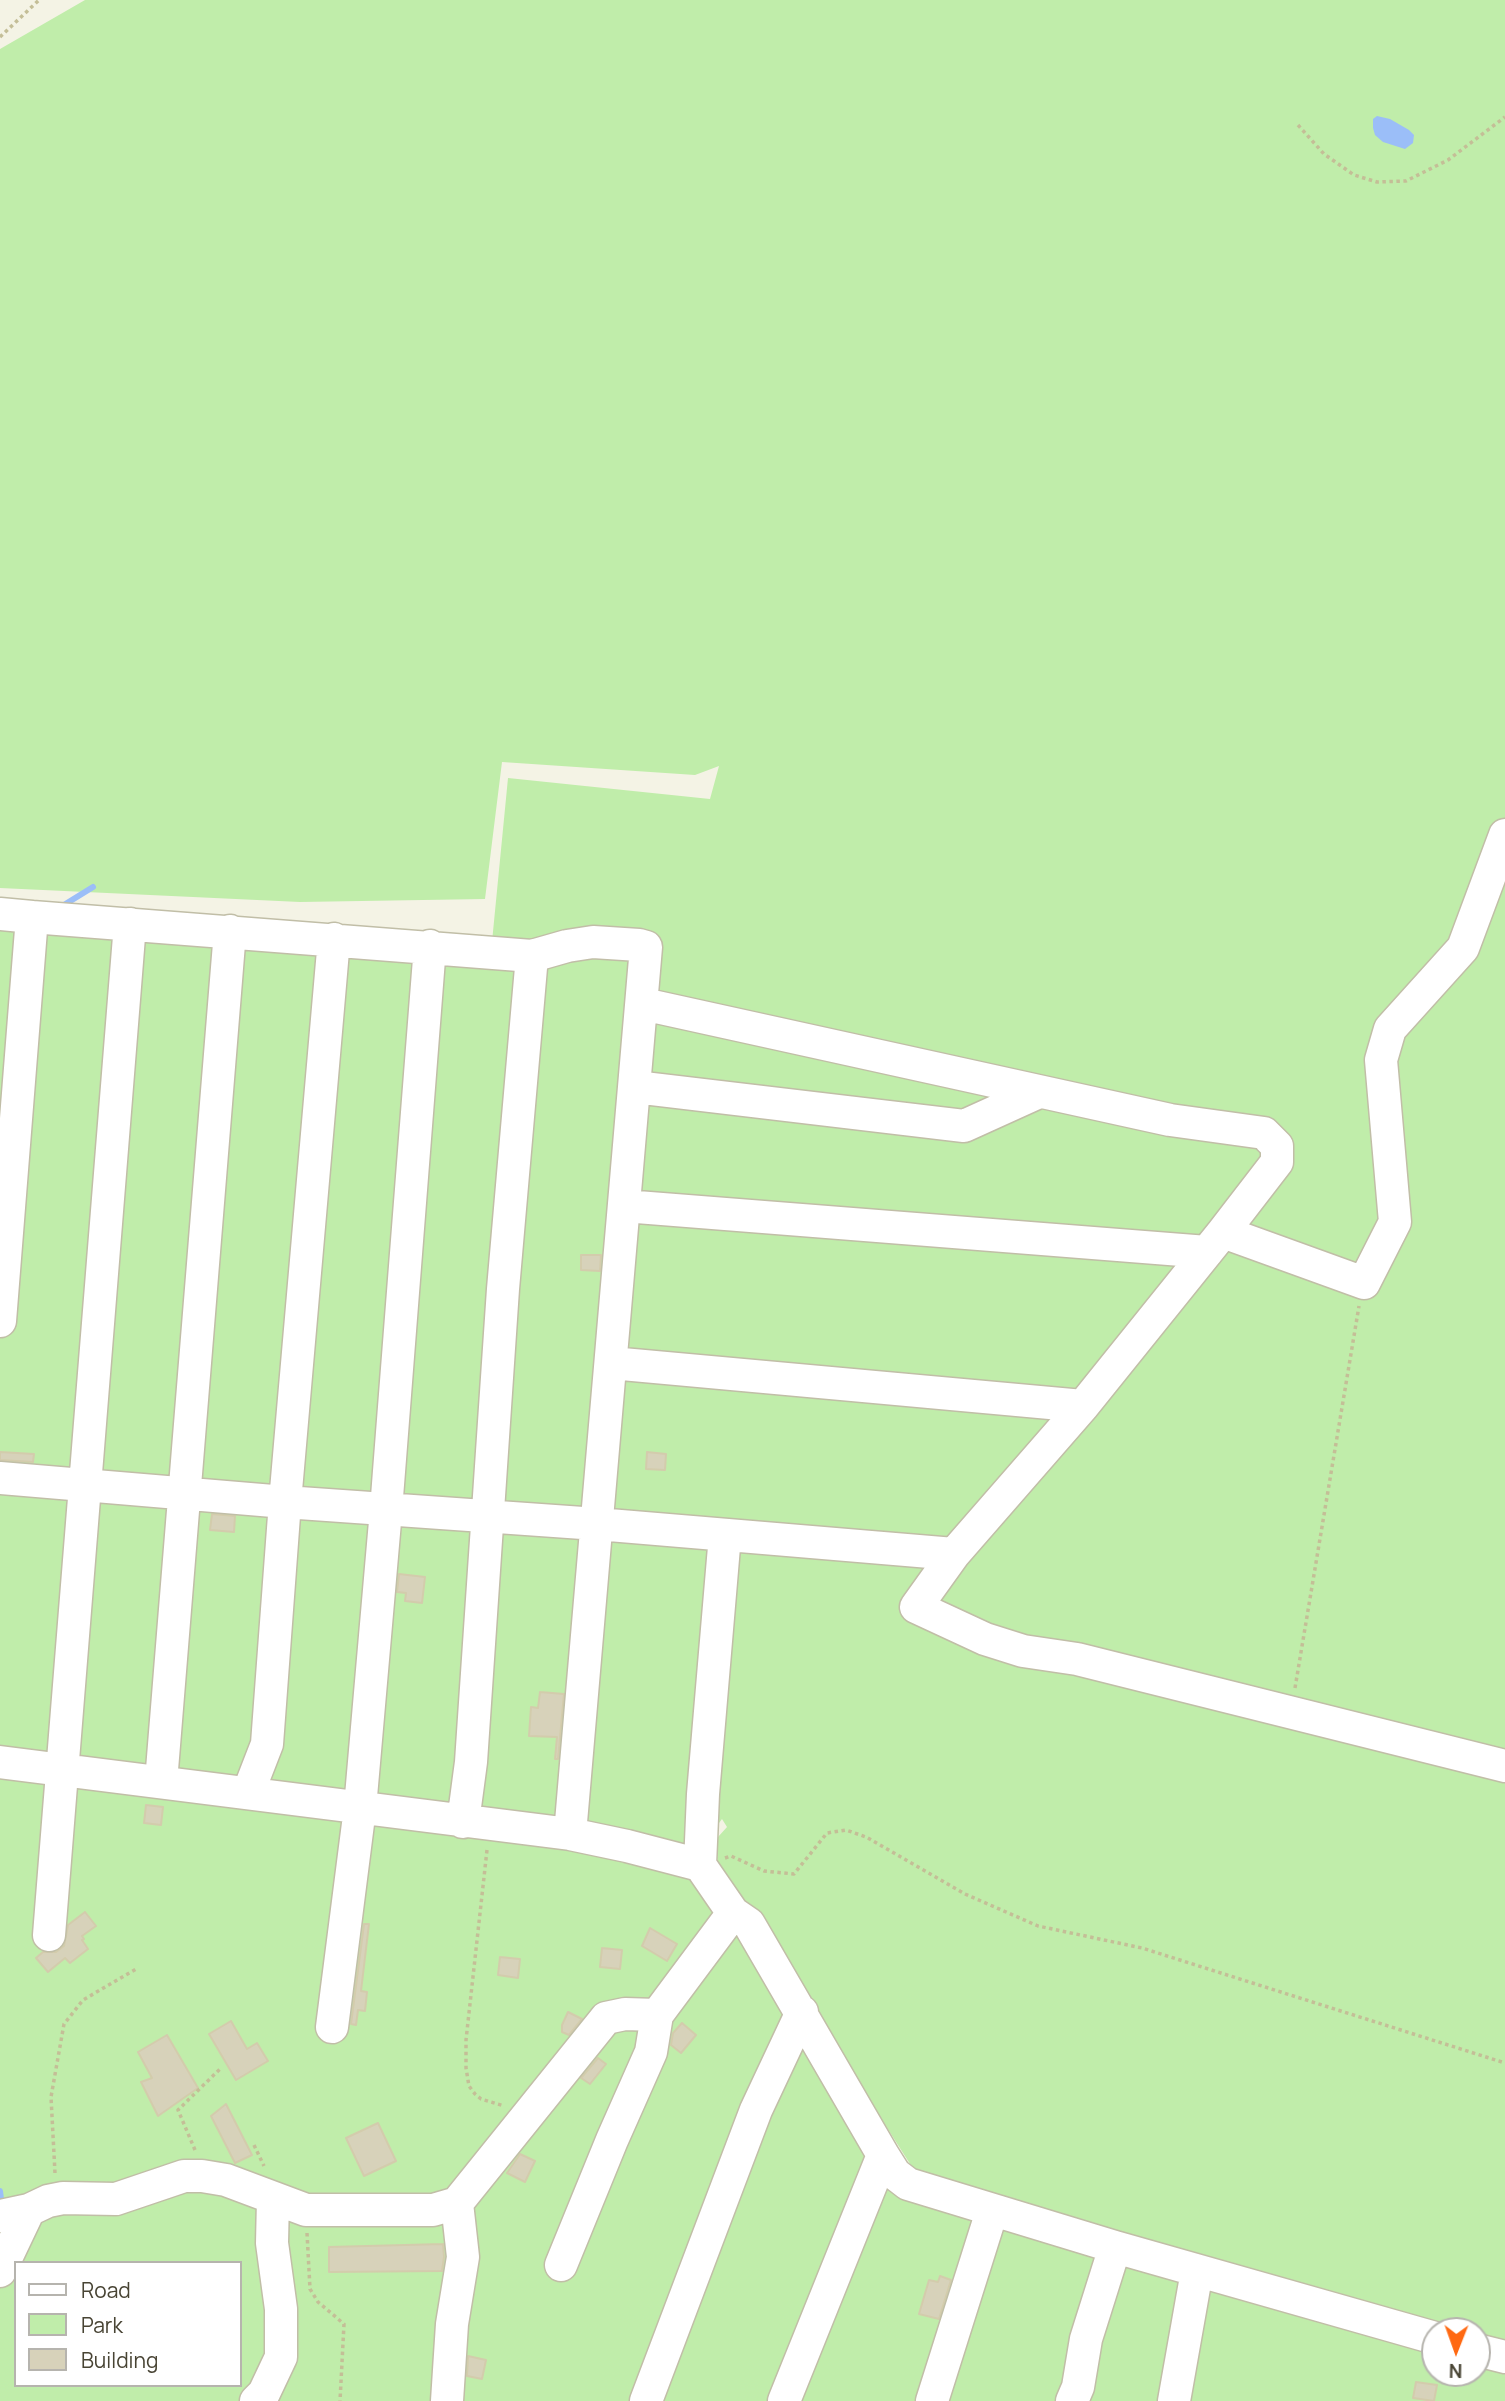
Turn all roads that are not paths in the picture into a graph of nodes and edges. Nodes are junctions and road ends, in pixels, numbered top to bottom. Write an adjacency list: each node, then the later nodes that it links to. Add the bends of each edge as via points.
1 (1505, 835): 13 (street, via 1463,948 1390,1029 1381,1060 1395,1223 1364,1283)
2 (0, 914): 3 (street)
3 (32, 917): 4 (street); 14 (street)
4 (130, 925): 5 (street); 18 (street)
5 (230, 931): 6 (street); 19 (street)
6 (334, 939): 7 (street); 20 (street)
7 (430, 946): 8 (street); 21 (street)
8 (531, 956): 9 (street, via 593,942 646,947); 22 (street)
9 (643, 1004): 10 (street); 11 (street)
10 (635, 1087): 11 (street, via 964,1126); 12 (street)
11 (1039, 1092): 13 (street, via 1170,1120 1264,1133 1277,1146 1277,1161)
12 (624, 1206): 13 (street); 15 (street)
13 (1215, 1242): 16 (street)
14 (0, 1321)
15 (611, 1363): 16 (street); 23 (street)
16 (1083, 1406): 25 (street)
17 (0, 1478): 18 (street)
18 (85, 1485): 19 (street); 28 (street)
19 (186, 1494): 20 (street); 29 (street)
20 (285, 1502): 21 (street); 30 (street, via 267,1745)
21 (386, 1510): 22 (street); 31 (street)
22 (488, 1517): 23 (street); 32 (street, via 471,1762)
23 (597, 1524): 24 (street); 33 (street)
24 (725, 1535): 25 (street); 34 (street)
25 (954, 1554): 27 (street, via 916,1607 985,1639)
26 (0, 1762): 28 (street)
27 (1505, 1766)
28 (62, 1770): 29 (street); 36 (street)
29 (162, 1782): 30 (street)
30 (248, 1793): 31 (street)
31 (360, 1808): 32 (street); 39 (street)
32 (476, 1824): 33 (street)
33 (570, 1834): 34 (street)
34 (700, 1865): 35 (street)
35 (733, 1913): 37 (street, via 749,1924); 38 (street)
36 (49, 1935)
37 (802, 2012): 40 (street); 52 (street, via 756,2110)
38 (657, 2015): 42 (street, via 606,2018); 46 (street, via 651,2052)
39 (332, 2027)
40 (883, 2155): 44 (street, via 908,2184); 53 (street)
41 (273, 2199): 42 (street, via 306,2210 433,2210); 43 (street, via 226,2180 184,2176 116,2199); 50 (street, via 281,2357)
42 (457, 2203): 51 (street, via 463,2257 452,2324)
43 (25, 2209): 47 (street)
44 (992, 2211): 45 (street); 54 (street)
45 (1115, 2247): 48 (street); 55 (street)
46 (562, 2265)
47 (0, 2271)
48 (1197, 2271): 49 (street); 56 (street)
49 (1421, 2334)
50 (256, 2401)
51 (447, 2401)
52 (646, 2401)
53 (784, 2401)
54 (932, 2401)
55 (1072, 2401)
56 (1174, 2401)

